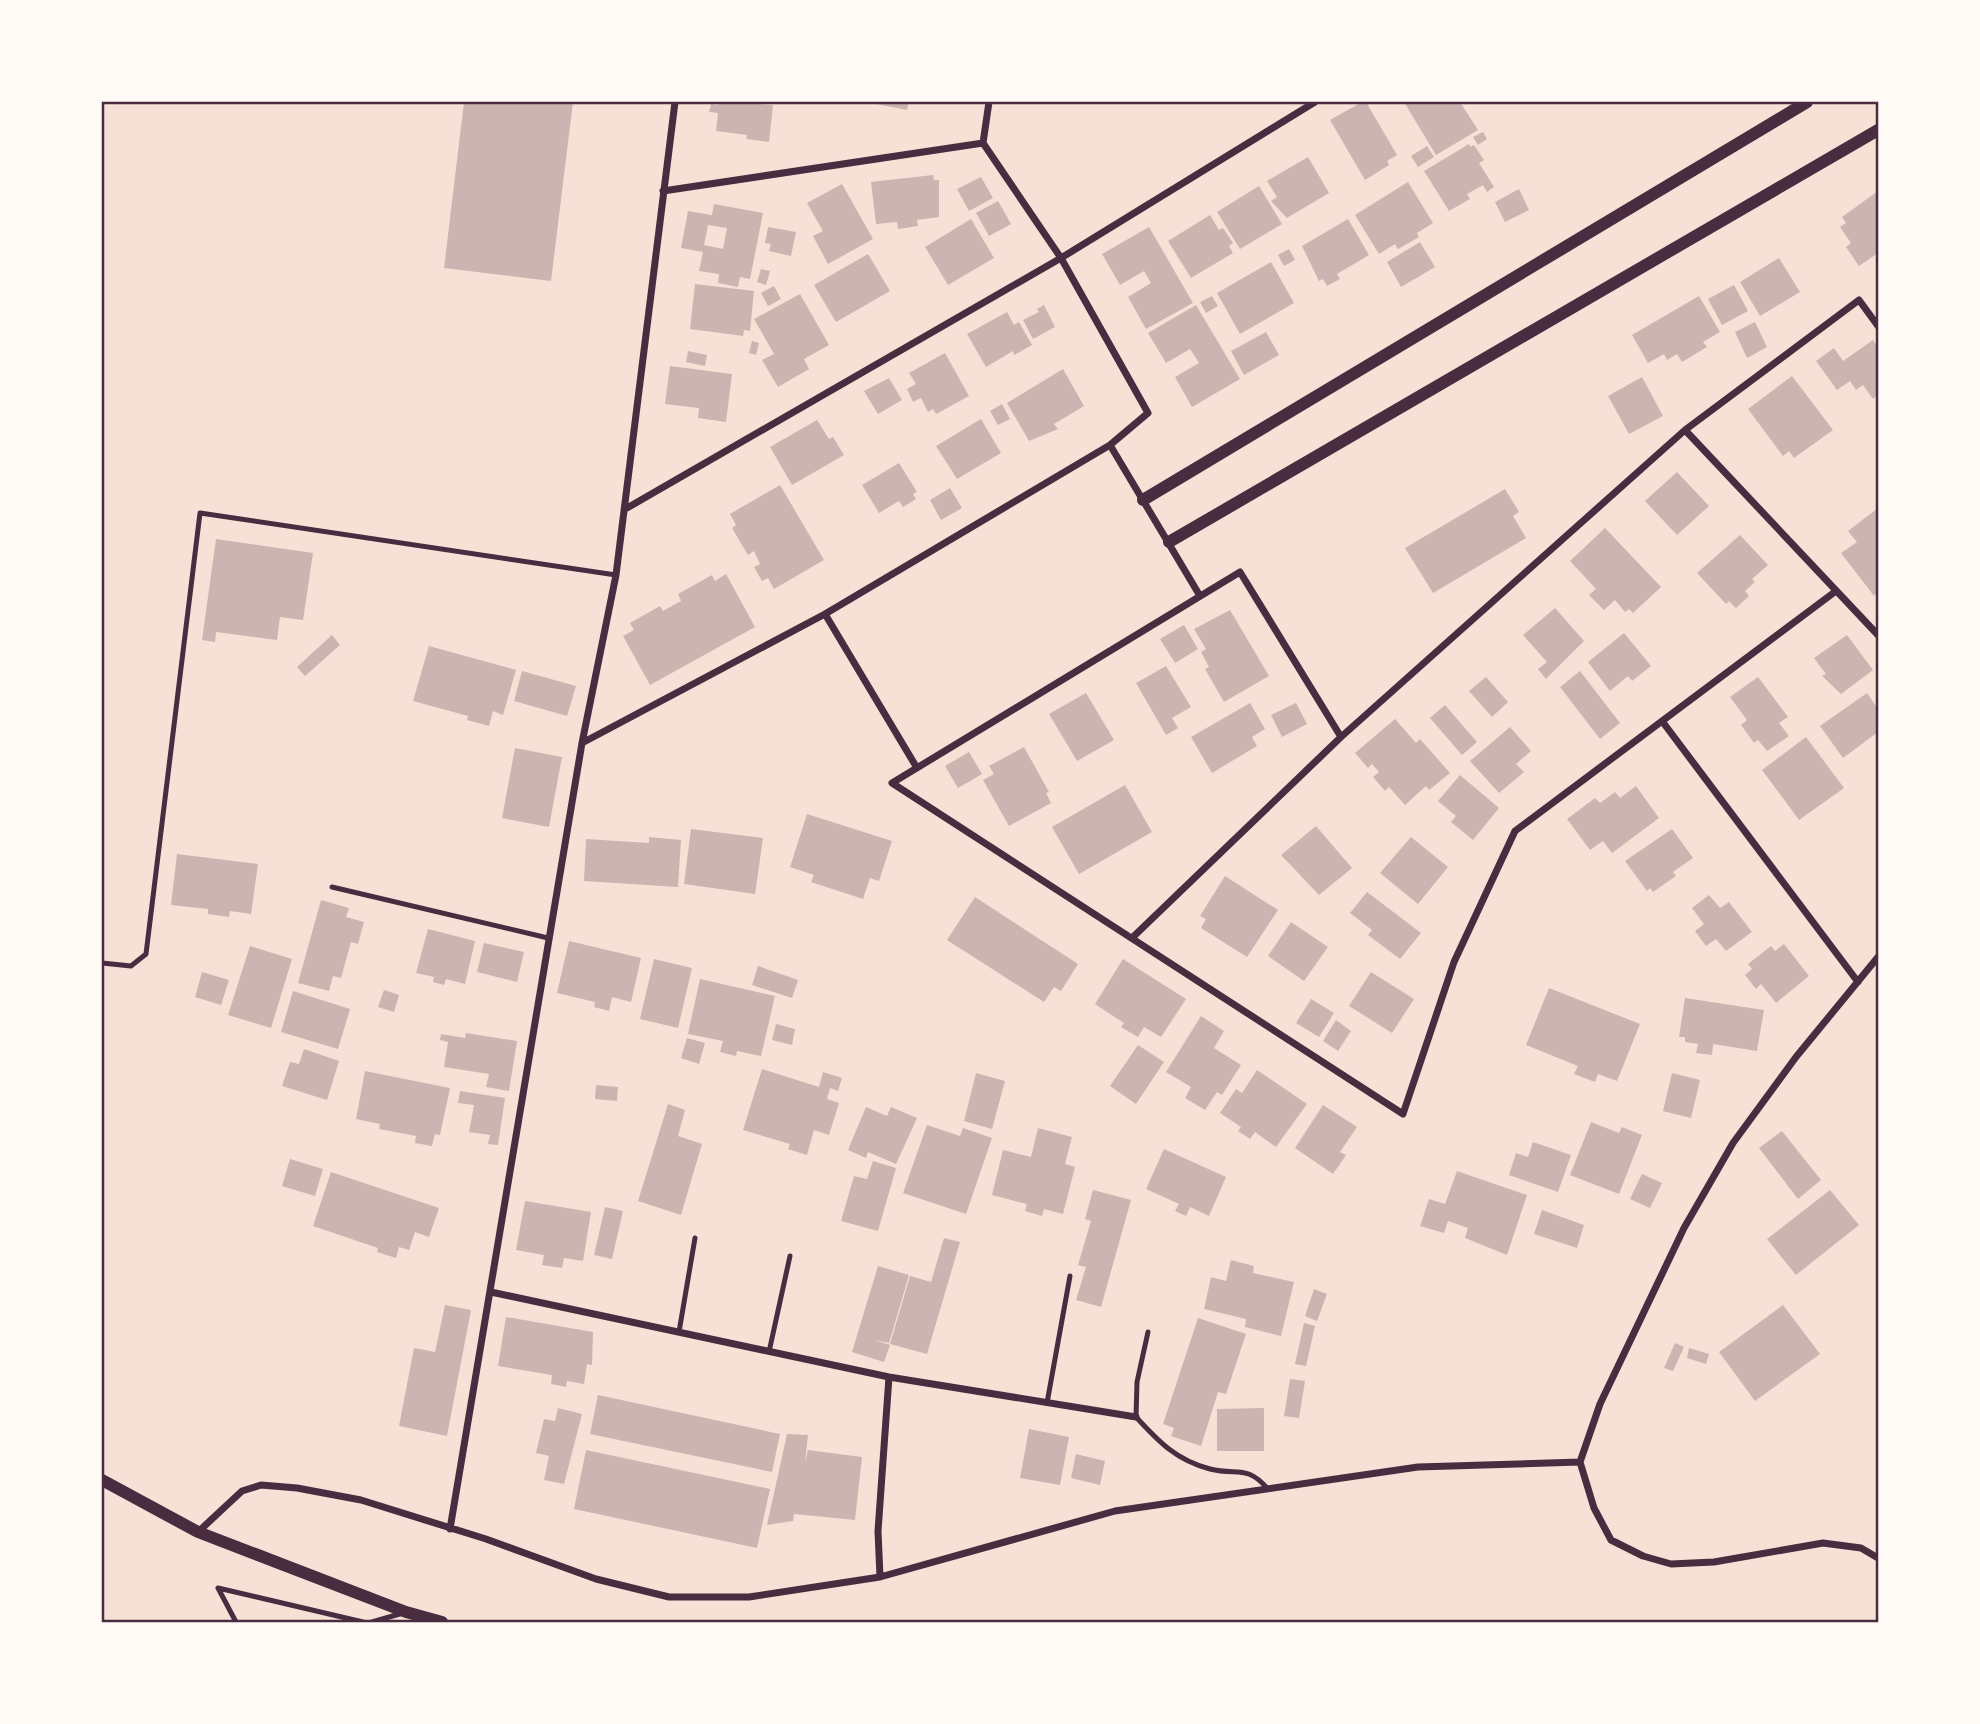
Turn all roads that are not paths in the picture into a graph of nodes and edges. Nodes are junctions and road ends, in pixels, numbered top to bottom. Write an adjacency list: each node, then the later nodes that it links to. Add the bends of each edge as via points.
1 (675, 102): 7 (street)
2 (989, 102): 6 (street)
3 (1315, 102): 8 (street)
4 (1807, 102): 12 (street)
5 (1878, 130): 14 (street)
6 (983, 143): 7 (street); 8 (street)
7 (663, 191): 13 (street)
8 (1061, 258): 11 (street, via 1148,413); 13 (street)
9 (1878, 326): 10 (street, via 1859,300)
10 (1685, 430): 16 (street); 21 (street)
11 (1110, 445): 12 (street); 18 (street)
12 (1143, 500): 14 (street)
13 (626, 508): 15 (street)
14 (1169, 542): 17 (street)
15 (616, 575): 22 (street); 28 (lane, via 201,513 146,954 131,966)
16 (1836, 591): 19 (street); 20 (street)
17 (1200, 596): 21 (street, via 1240,572); 23 (street)
18 (825, 614): 22 (street); 23 (street)
19 (1878, 635)
20 (1662, 721): 25 (street, via 1515,831 1454,962 1403,1114); 29 (street)
21 (1341, 737): 25 (street)
22 (582, 743): 26 (street)
23 (917, 768): 25 (street, via 892,783)
24 (332, 887): 26 (lane)
25 (1133, 937)
26 (548, 938): 33 (street)
27 (1878, 957): 29 (street)
28 (102, 963)
29 (1858, 982): 40 (street, via 1733,1143 1684,1228 1600,1404)
30 (695, 1238): 34 (lane)
31 (790, 1256): 36 (lane)
32 (1070, 1276): 38 (lane)
33 (491, 1292): 34 (street); 43 (street)
34 (679, 1332): 36 (street)
35 (1148, 1332): 39 (lane, via 1137,1382)
36 (769, 1352): 37 (street)
37 (889, 1377): 38 (street); 46 (street, via 878,1531)
38 (1047, 1403): 39 (street)
39 (1136, 1417): 42 (lane, via 1167,1451 1211,1469 1245,1471)
40 (1580, 1462): 42 (street, via 1418,1467); 45 (street, via 1594,1508 1611,1541 1643,1556 1671,1564 1714,1562 1823,1543 1861,1548)
41 (102, 1480): 44 (street)
42 (1268, 1489): 46 (street, via 1115,1511)
43 (450, 1529): 44 (street, via 360,1500 261,1485 242,1491); 46 (street, via 596,1579 668,1597 749,1597)
44 (198, 1532): 47 (street)
45 (1878, 1558)
46 (880, 1577)
47 (405, 1612): 50 (lane); 51 (street)
48 (236, 1622): 49 (lane, via 218,1588)
49 (363, 1622)
50 (372, 1622)
51 (442, 1622)

